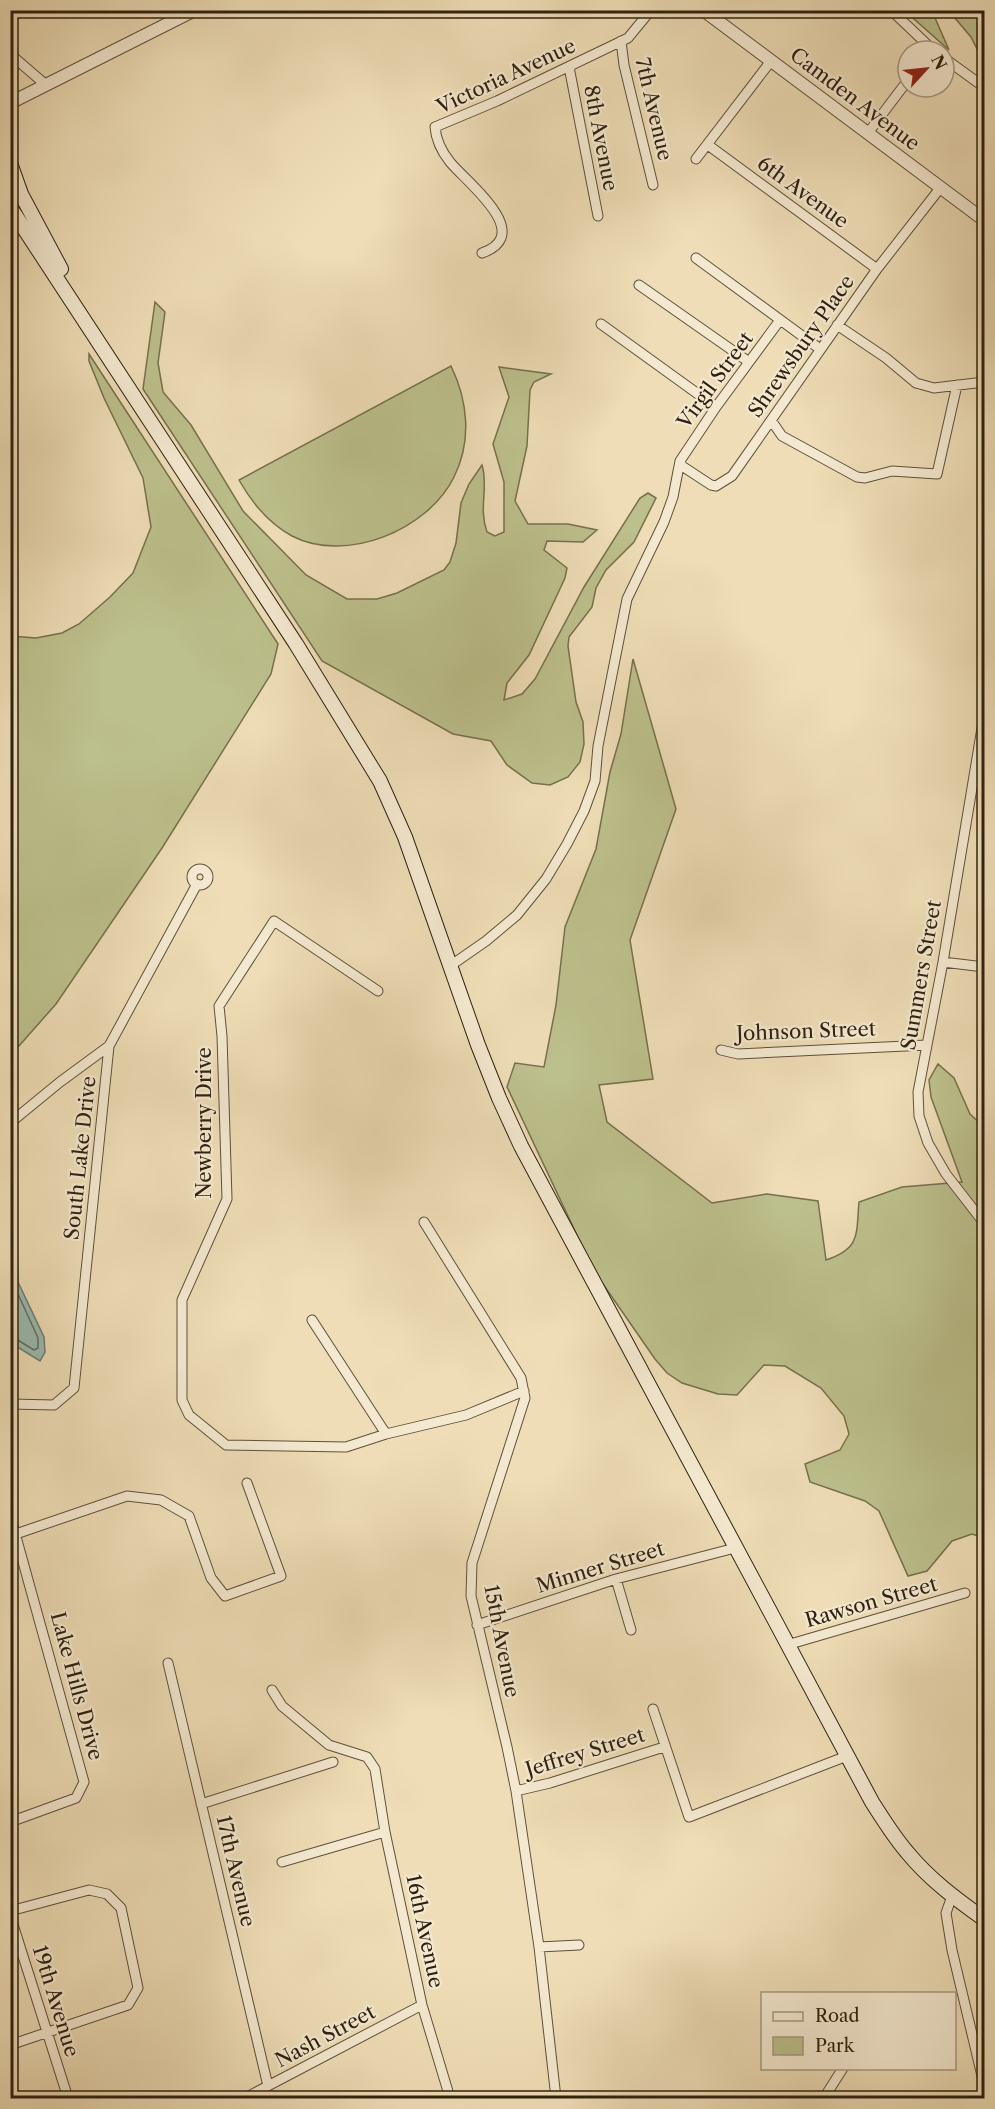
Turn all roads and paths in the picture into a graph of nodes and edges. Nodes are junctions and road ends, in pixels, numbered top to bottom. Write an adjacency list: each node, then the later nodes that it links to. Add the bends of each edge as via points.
1 (195, 10): 11 (street)
2 (651, 10): 6 (street, Victoria Avenue)
3 (703, 10): 8 (street, Camden Avenue)
4 (891, 10): 5 (street)
5 (921, 39)
6 (621, 41): 9 (street, Victoria Avenue); 19 (street, 7th Avenue)
7 (10, 54): 11 (street)
8 (771, 61): 15 (street, Camden Avenue); 16 (street)
9 (569, 67): 22 (street, 8th Avenue); 25 (street, Victoria Avenue, via 435,128 448,159 491,204 502,226 501,240)
10 (956, 67): 12 (street)
11 (46, 86): 14 (street)
12 (984, 87)
13 (896, 96): 15 (street)
14 (10, 103)
15 (868, 133): 20 (street, Camden Avenue)
16 (708, 145): 17 (street); 27 (street, 6th Avenue)
17 (696, 159)
18 (10, 163): 29 (main road, via 21,194 72,288)
19 (653, 185)
20 (941, 187): 23 (street, Camden Avenue); 27 (street, Shrewsbury Place)
21 (10, 207): 29 (main road)
22 (598, 216)
23 (984, 220)
24 (10, 226): 29 (main road)
25 (482, 253)
26 (696, 258): 30 (street)
27 (877, 268): 32 (street, Shrewsbury Place)
28 (639, 285): 34 (street)
29 (78, 310): 43 (main road, via 296,644 380,781 405,837)
30 (780, 320): 33 (street); 34 (street, Virgil Street)
31 (601, 324): 37 (street)
32 (837, 326): 33 (street, Shrewsbury Place); 36 (street, via 916,383 933,388)
33 (820, 349): 38 (street, Shrewsbury Place)
34 (749, 362): 37 (street, Virgil Street)
35 (984, 382): 36 (street)
36 (957, 385): 38 (street, via 938,474 892,471 857,477 782,436)
37 (716, 407): 39 (street, Virgil Street)
38 (771, 420): 39 (street, Shrewsbury Place, via 732,477 721,484 711,485)
39 (680, 461): 43 (street, via 674,497 627,599 598,746 595,782 584,811 546,879 517,915)
40 (984, 716): 42 (street, Summers Street)
41 (197, 884): 47 (street, South Lake Drive)
42 (943, 962): 44 (street); 46 (street, Summers Street)
43 (450, 966): 59 (main road, via 521,1146)
44 (984, 967)
45 (378, 991): 55 (street, Newberry Drive, via 274,921 219,1006 227,1199 182,1300 182,1400 189,1415 226,1445 346,1447)
46 (927, 1045): 48 (street, Johnson Street, via 738,1054); 51 (street, Summers Street, via 918,1092 919,1116 928,1143 946,1174)
47 (109, 1046): 49 (street); 54 (street, South Lake Drive, via 74,1388 54,1405)
48 (721, 1050)
49 (10, 1123)
50 (424, 1222): 53 (street, via 521,1378)
51 (984, 1223)
52 (312, 1320): 55 (street)
53 (524, 1390): 55 (street, Newberry Drive, via 466,1415); 62 (street, 15th Avenue, via 525,1398 472,1563 471,1596)
54 (10, 1404)
55 (386, 1434)
56 (247, 1483): 58 (street, via 281,1576 225,1596 211,1578 189,1515 160,1500 127,1496)
57 (10, 1515): 58 (street, Lake Hills Drive)
58 (14, 1535): 73 (street, Lake Hills Drive, via 84,1782 76,1798)
59 (735, 1548): 60 (street, Minner Street); 64 (main road)
60 (616, 1579): 62 (street, Minner Street); 63 (street)
61 (965, 1593): 64 (street, Rawson Street)
62 (477, 1625): 71 (street, 15th Avenue)
63 (631, 1630)
64 (787, 1645): 69 (main road)
65 (168, 1663): 72 (street, 17th Avenue)
66 (272, 1690): 74 (street, 16th Avenue, via 282,1706 329,1745 367,1757 375,1769)
67 (653, 1709): 68 (street)
68 (664, 1747): 69 (street, via 689,1817); 71 (street, Jeffrey Street)
69 (847, 1756): 76 (main road, via 905,1850)
70 (333, 1762): 72 (street)
71 (516, 1791): 80 (street, 15th Avenue)
72 (201, 1804): 86 (street, 17th Avenue)
73 (10, 1821)
74 (385, 1832): 75 (street); 81 (street, 16th Avenue)
75 (282, 1862)
76 (951, 1896): 78 (main road); 85 (street, via 946,1914 951,1950)
77 (10, 1913): 82 (street, 19th Avenue); 82 (street, via 89,1890 107,1894 121,1908 138,1988 128,2005)
78 (984, 1919)
79 (579, 1945): 80 (street)
80 (539, 1947): 90 (street, 15th Avenue)
81 (422, 2005): 86 (street, Nash Street); 89 (street, 16th Avenue)
82 (47, 2034): 83 (street); 87 (street, 19th Avenue)
83 (10, 2045)
84 (842, 2070): 91 (street)
85 (982, 2076)
86 (268, 2086): 88 (street, Nash Street)
87 (68, 2098)
88 (245, 2098)
89 (450, 2098)
90 (556, 2098)
91 (824, 2098)

